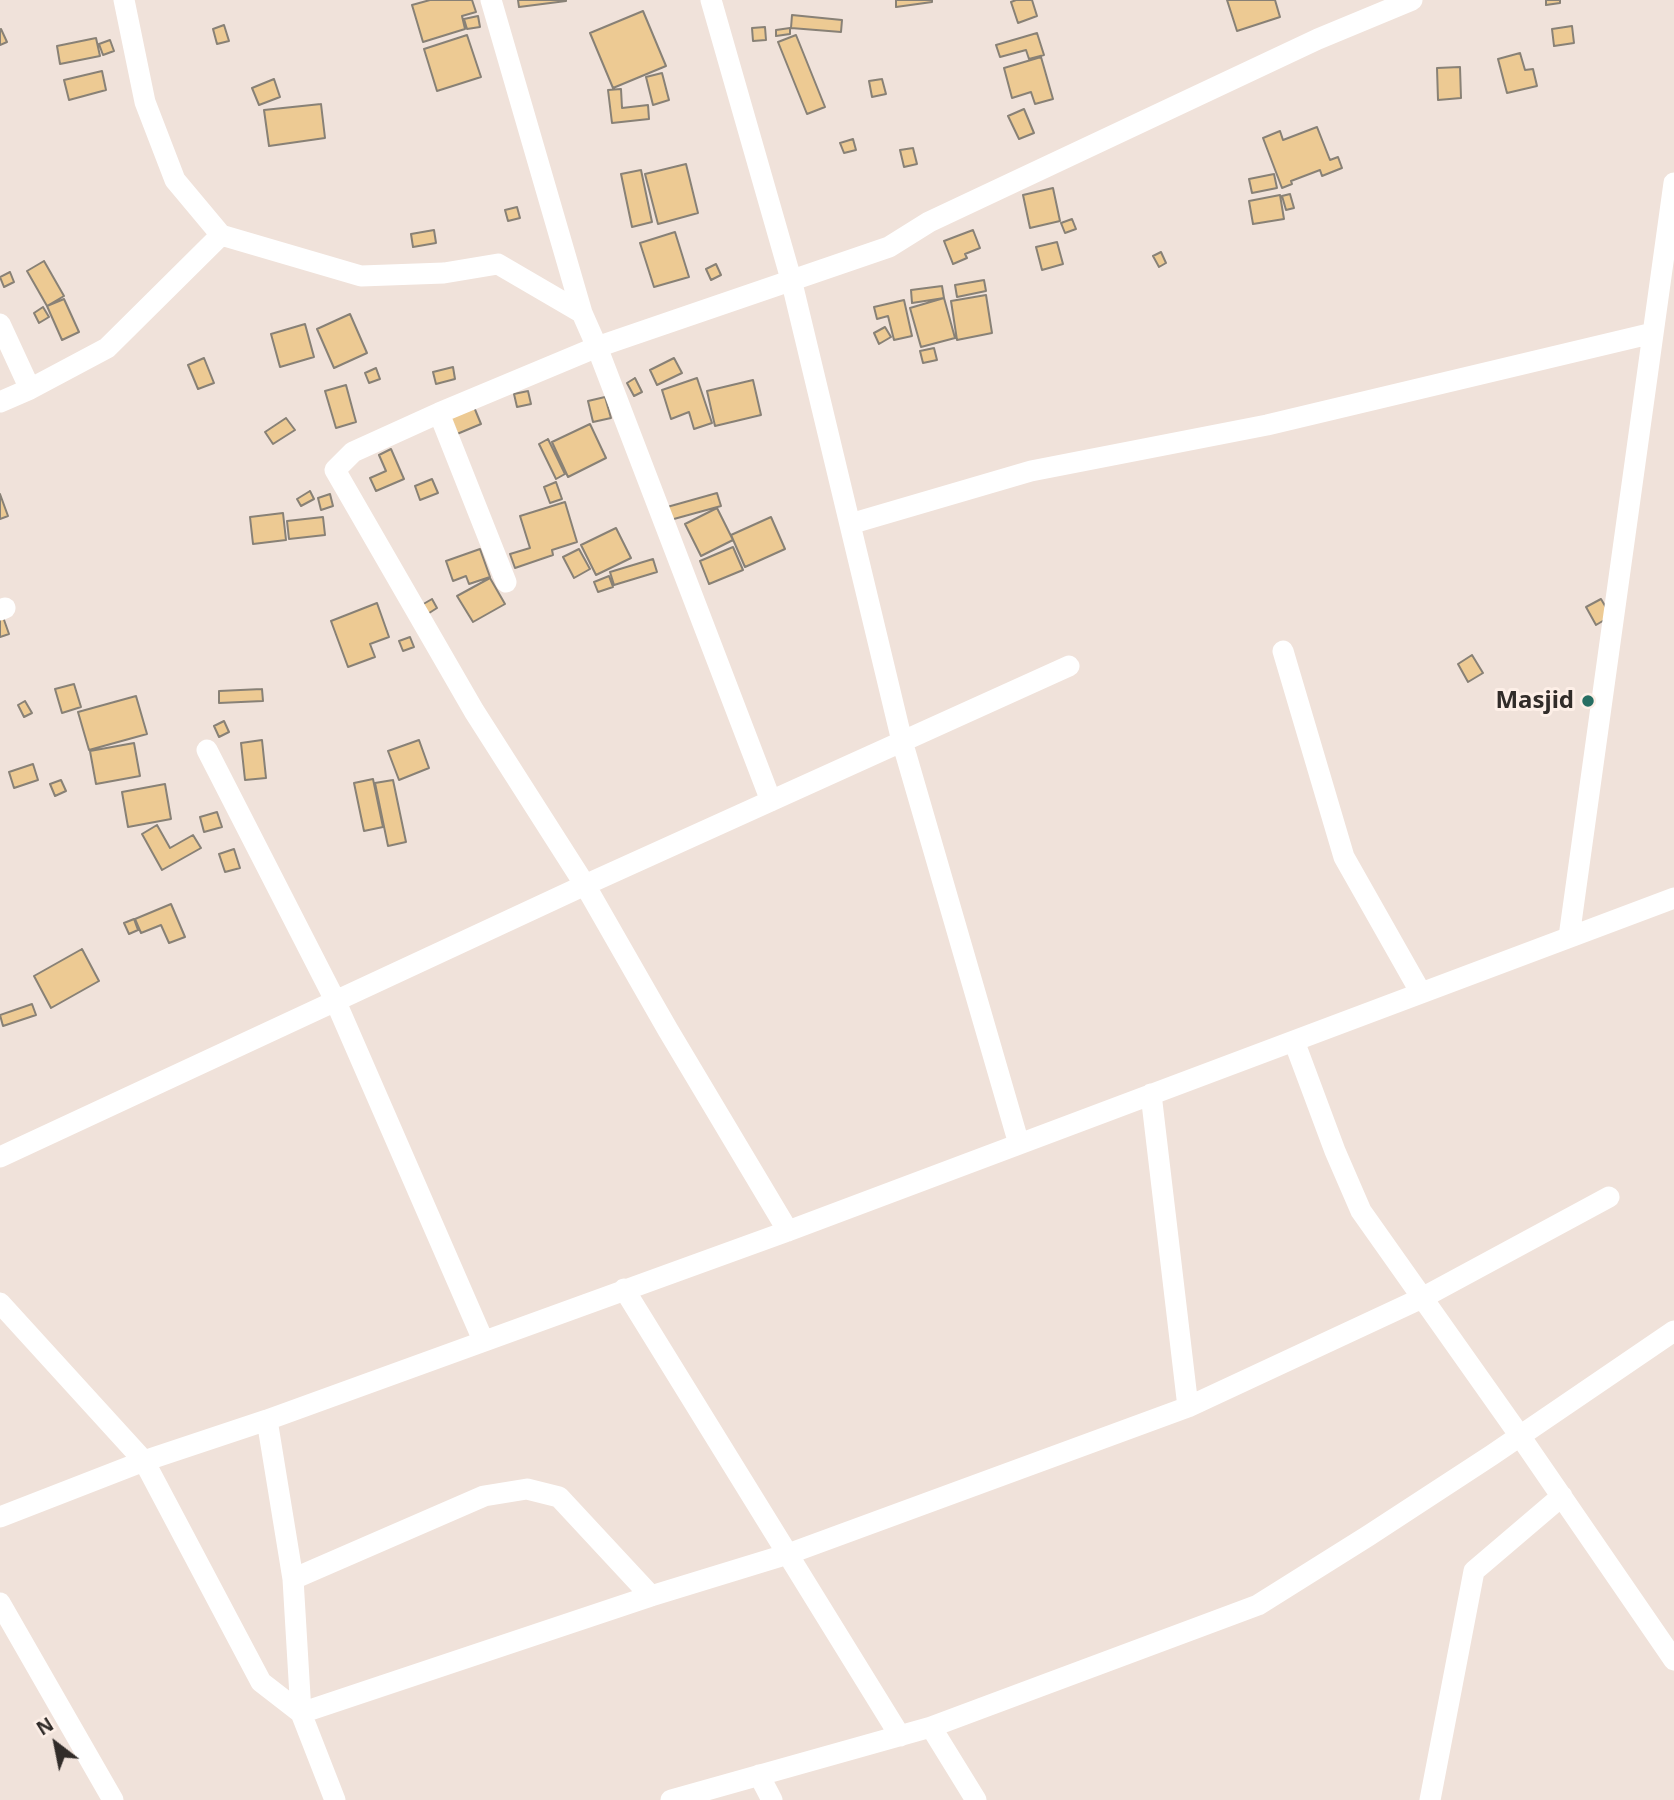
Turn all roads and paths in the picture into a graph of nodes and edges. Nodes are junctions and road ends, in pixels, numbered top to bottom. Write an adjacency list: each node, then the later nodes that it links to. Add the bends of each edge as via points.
1 (124, 0): 6 (street, via 145,102 175,180)
2 (491, 0): 8 (street)
3 (711, 0): 7 (street)
4 (1412, 0): 7 (street, via 1318,39 966,204 889,247)
5 (1674, 184): 10 (street)
6 (221, 235): 8 (street, via 361,276 444,273 498,264); 12 (street, via 107,348)
7 (791, 279): 11 (street); 15 (street)
8 (582, 313): 11 (street)
9 (0, 324): 12 (street)
10 (1653, 333): 15 (street, via 1267,425 1031,471); 24 (street)
11 (597, 347): 14 (street); 21 (street)
12 (30, 389): 13 (street)
13 (0, 402)
14 (439, 413): 16 (street); 22 (street, via 354,452 335,470 474,711)
15 (850, 523): 19 (street)
16 (506, 582)
17 (1283, 651): 25 (street, via 1345,858)
18 (1069, 666): 19 (street)
19 (902, 741): 21 (street); 29 (street)
20 (207, 750): 26 (street)
21 (771, 801): 22 (street)
22 (585, 885): 26 (street); 32 (street)
23 (1674, 898): 24 (street)
24 (1569, 937): 25 (street)
25 (1421, 993): 27 (street)
26 (335, 1000): 30 (street); 36 (street)
27 (1294, 1041): 28 (street); 34 (street, via 1361,1210)
28 (1151, 1094): 29 (street); 38 (street)
29 (1019, 1144): 32 (street)
30 (0, 1157)
31 (1609, 1197): 34 (street)
32 (788, 1231): 33 (street)
33 (624, 1289): 36 (street); 44 (street)
34 (1422, 1297): 38 (street); 40 (street)
35 (0, 1303): 41 (street)
36 (483, 1340): 39 (street)
37 (1671, 1340): 40 (street)
38 (1188, 1407): 44 (street)
39 (267, 1420): 41 (street); 45 (street)
40 (1520, 1436): 42 (street); 50 (street, via 1258,1605)
41 (144, 1461): 43 (street); 49 (street, via 261,1682)
42 (1562, 1496): 48 (street); 58 (street, via 1474,1571)
43 (0, 1517)
44 (788, 1554): 46 (street); 51 (street)
45 (293, 1579): 46 (street, via 484,1496 527,1489 559,1497); 49 (street)
46 (651, 1596): 49 (street)
47 (0, 1603): 53 (street)
48 (1674, 1660)
49 (301, 1713): 54 (street)
50 (931, 1727): 51 (street); 57 (street)
51 (900, 1736): 52 (street)
52 (759, 1775): 55 (street); 56 (street)
53 (113, 1800)
54 (335, 1800)
55 (671, 1800)
56 (772, 1800)
57 (976, 1800)
58 (1430, 1800)

